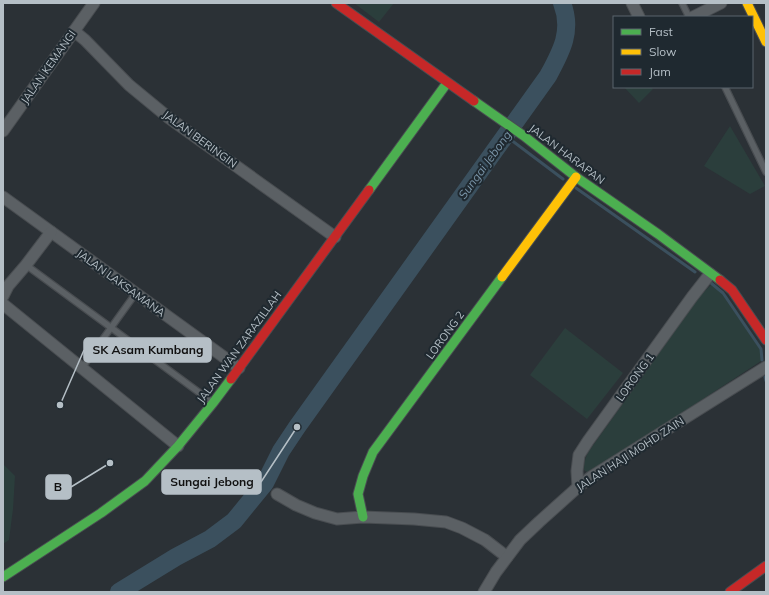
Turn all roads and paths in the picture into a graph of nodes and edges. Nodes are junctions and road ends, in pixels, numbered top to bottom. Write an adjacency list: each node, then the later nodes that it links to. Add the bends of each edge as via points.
1 (94, 3): 10 (street, JALAN KEMANGI)
2 (336, 3): 12 (street, JALAN HARAPAN)
3 (632, 3): 7 (street)
4 (682, 3): 8 (lane)
5 (721, 3): 9 (street)
6 (747, 3): 11 (street)
7 (638, 16)
8 (688, 16)
9 (695, 16)
10 (74, 31): 14 (street, JALAN KEMANGI); 19 (street, JALAN BERINGIN, via 169,118)
11 (766, 42)
12 (447, 83): 16 (street, JALAN HARAPAN, via 524,136); 19 (street, JALAN WAN ZARAZILLAH)
13 (724, 88): 15 (lane)
14 (3, 130)
15 (766, 172)
16 (576, 177): 21 (street, JALAN HARAPAN); 34 (street, LORONG 2, via 373,452 358,494)
17 (3, 197): 18 (street, JALAN LAKSAMANA)
18 (51, 232): 20 (street); 22 (street, JALAN LAKSAMANA)
19 (334, 237): 29 (street, JALAN WAN ZARAZILLAH)
20 (26, 265): 23 (street); 25 (lane)
21 (710, 274): 26 (street, JALAN HARAPAN, via 732,290); 32 (street, LORONG 1, via 579,455 576,472)
22 (136, 293): 25 (lane); 29 (street, JALAN LAKSAMANA)
23 (3, 296)
24 (3, 304): 28 (street)
25 (111, 327): 28 (lane); 30 (lane)
26 (766, 340)
27 (766, 367): 32 (street, JALAN HAJI MOHD ZAIN)
28 (82, 368): 31 (street)
29 (239, 368): 30 (street, JALAN WAN ZARAZILLAH)
30 (213, 403): 31 (street, JALAN WAN ZARAZILLAH)
31 (178, 446): 37 (street, JALAN WAN ZARAZILLAH, via 156,471 133,490)
32 (578, 487): 35 (street, JALAN HAJI MOHD ZAIN, via 534,526)
33 (277, 494): 34 (street, via 315,513 337,519)
34 (363, 517): 35 (street, via 446,522 485,540)
35 (507, 557): 38 (street, JALAN HAJI MOHD ZAIN)
36 (766, 566): 39 (street)
37 (3, 577)
38 (484, 592)
39 (730, 592)

